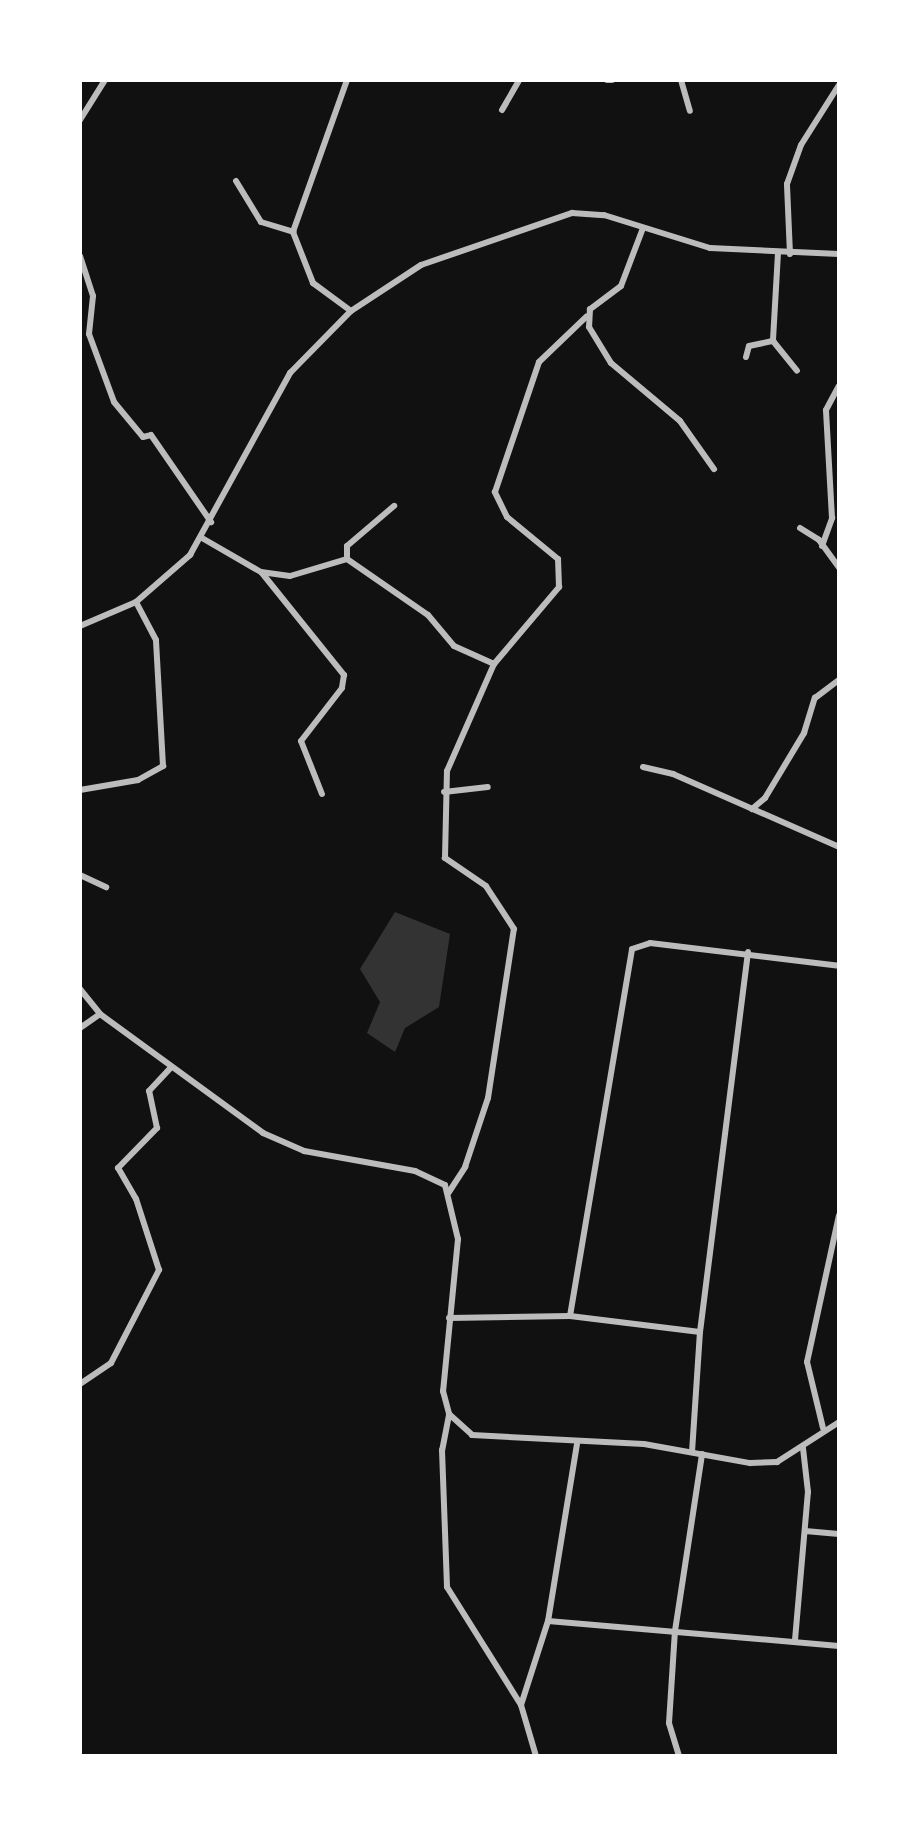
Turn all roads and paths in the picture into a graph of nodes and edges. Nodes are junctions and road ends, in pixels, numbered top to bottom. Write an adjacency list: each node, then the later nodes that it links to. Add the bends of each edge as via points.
1 (105, 80): 8 (street)
2 (347, 80): 11 (street)
3 (519, 80): 6 (street)
4 (680, 80): 7 (street)
5 (839, 85): 13 (street, via 800,146 787,184)
6 (502, 110)
7 (690, 111)
8 (80, 120)
9 (236, 181): 11 (street, via 262,222)
10 (643, 228): 12 (street, via 710,248); 16 (street, via 604,215 535,221 421,265); 17 (street, via 621,286)
11 (293, 232): 16 (street, via 313,283)
12 (778, 253): 13 (street); 18 (street)
13 (790, 254): 14 (street)
14 (839, 254)
15 (80, 256): 25 (street, via 93,296 89,334 114,402 143,437 151,435)
16 (350, 311): 25 (street, via 290,373)
17 (586, 316): 22 (street, via 610,363 680,421); 34 (street, via 538,362 496,480 498,504 552,552 562,573 536,620)
18 (773, 341): 19 (street, via 756,342); 20 (street)
19 (746, 358)
20 (797, 371)
21 (839, 386): 23 (street, via 826,410)
22 (714, 469)
23 (835, 478): 28 (street)
24 (394, 506): 29 (street, via 348,546)
25 (212, 523): 27 (street)
26 (800, 528): 28 (street)
27 (202, 538): 31 (street); 32 (street)
28 (822, 546): 30 (street)
29 (348, 559): 31 (street, via 290,576); 34 (street, via 428,615 454,646)
30 (839, 568)
31 (261, 572): 40 (street, via 344,675 342,688 300,741)
32 (136, 602): 33 (street); 38 (street, via 156,640 163,766 138,780)
33 (80, 626)
34 (494, 664): 39 (street, via 454,749)
35 (839, 680): 41 (street, via 814,698 804,732)
36 (643, 767): 41 (street)
37 (488, 787): 39 (street)
38 (80, 790)
39 (444, 792): 51 (street, via 445,858 486,886 514,929 488,1098 466,1167)
40 (322, 794)
41 (752, 809): 42 (street)
42 (839, 847)
43 (80, 875): 44 (street)
44 (106, 887)
45 (748, 952): 46 (street); 53 (street, via 650,944 628,958); 55 (street)
46 (839, 966)
47 (80, 990): 48 (street)
48 (100, 1014): 49 (street); 50 (street)
49 (80, 1028)
50 (172, 1067): 51 (street, via 276,1139 353,1164 416,1171); 56 (street, via 149,1092 157,1128 118,1168 136,1199 158,1270 111,1363)
51 (449, 1192): 54 (street, via 458,1238)
52 (839, 1214): 59 (street, via 808,1362)
53 (570, 1316): 54 (street); 55 (street)
54 (449, 1318): 57 (street, via 443,1391)
55 (700, 1332): 62 (street)
56 (80, 1384)
57 (449, 1414): 60 (street, via 472,1435); 70 (street, via 442,1450 446,1587)
58 (839, 1422): 59 (street)
59 (823, 1428): 61 (street)
60 (577, 1444): 62 (street); 66 (street)
61 (803, 1448): 63 (street, via 777,1462); 64 (street)
62 (692, 1452): 63 (street)
63 (702, 1454): 67 (street)
64 (805, 1531): 65 (street); 68 (street)
65 (839, 1534)
66 (548, 1621): 67 (street); 70 (street)
67 (676, 1631): 68 (street); 72 (street, via 669,1723)
68 (795, 1640): 69 (street)
69 (839, 1646)
70 (521, 1705): 71 (street)
71 (536, 1756)
72 (679, 1756)

